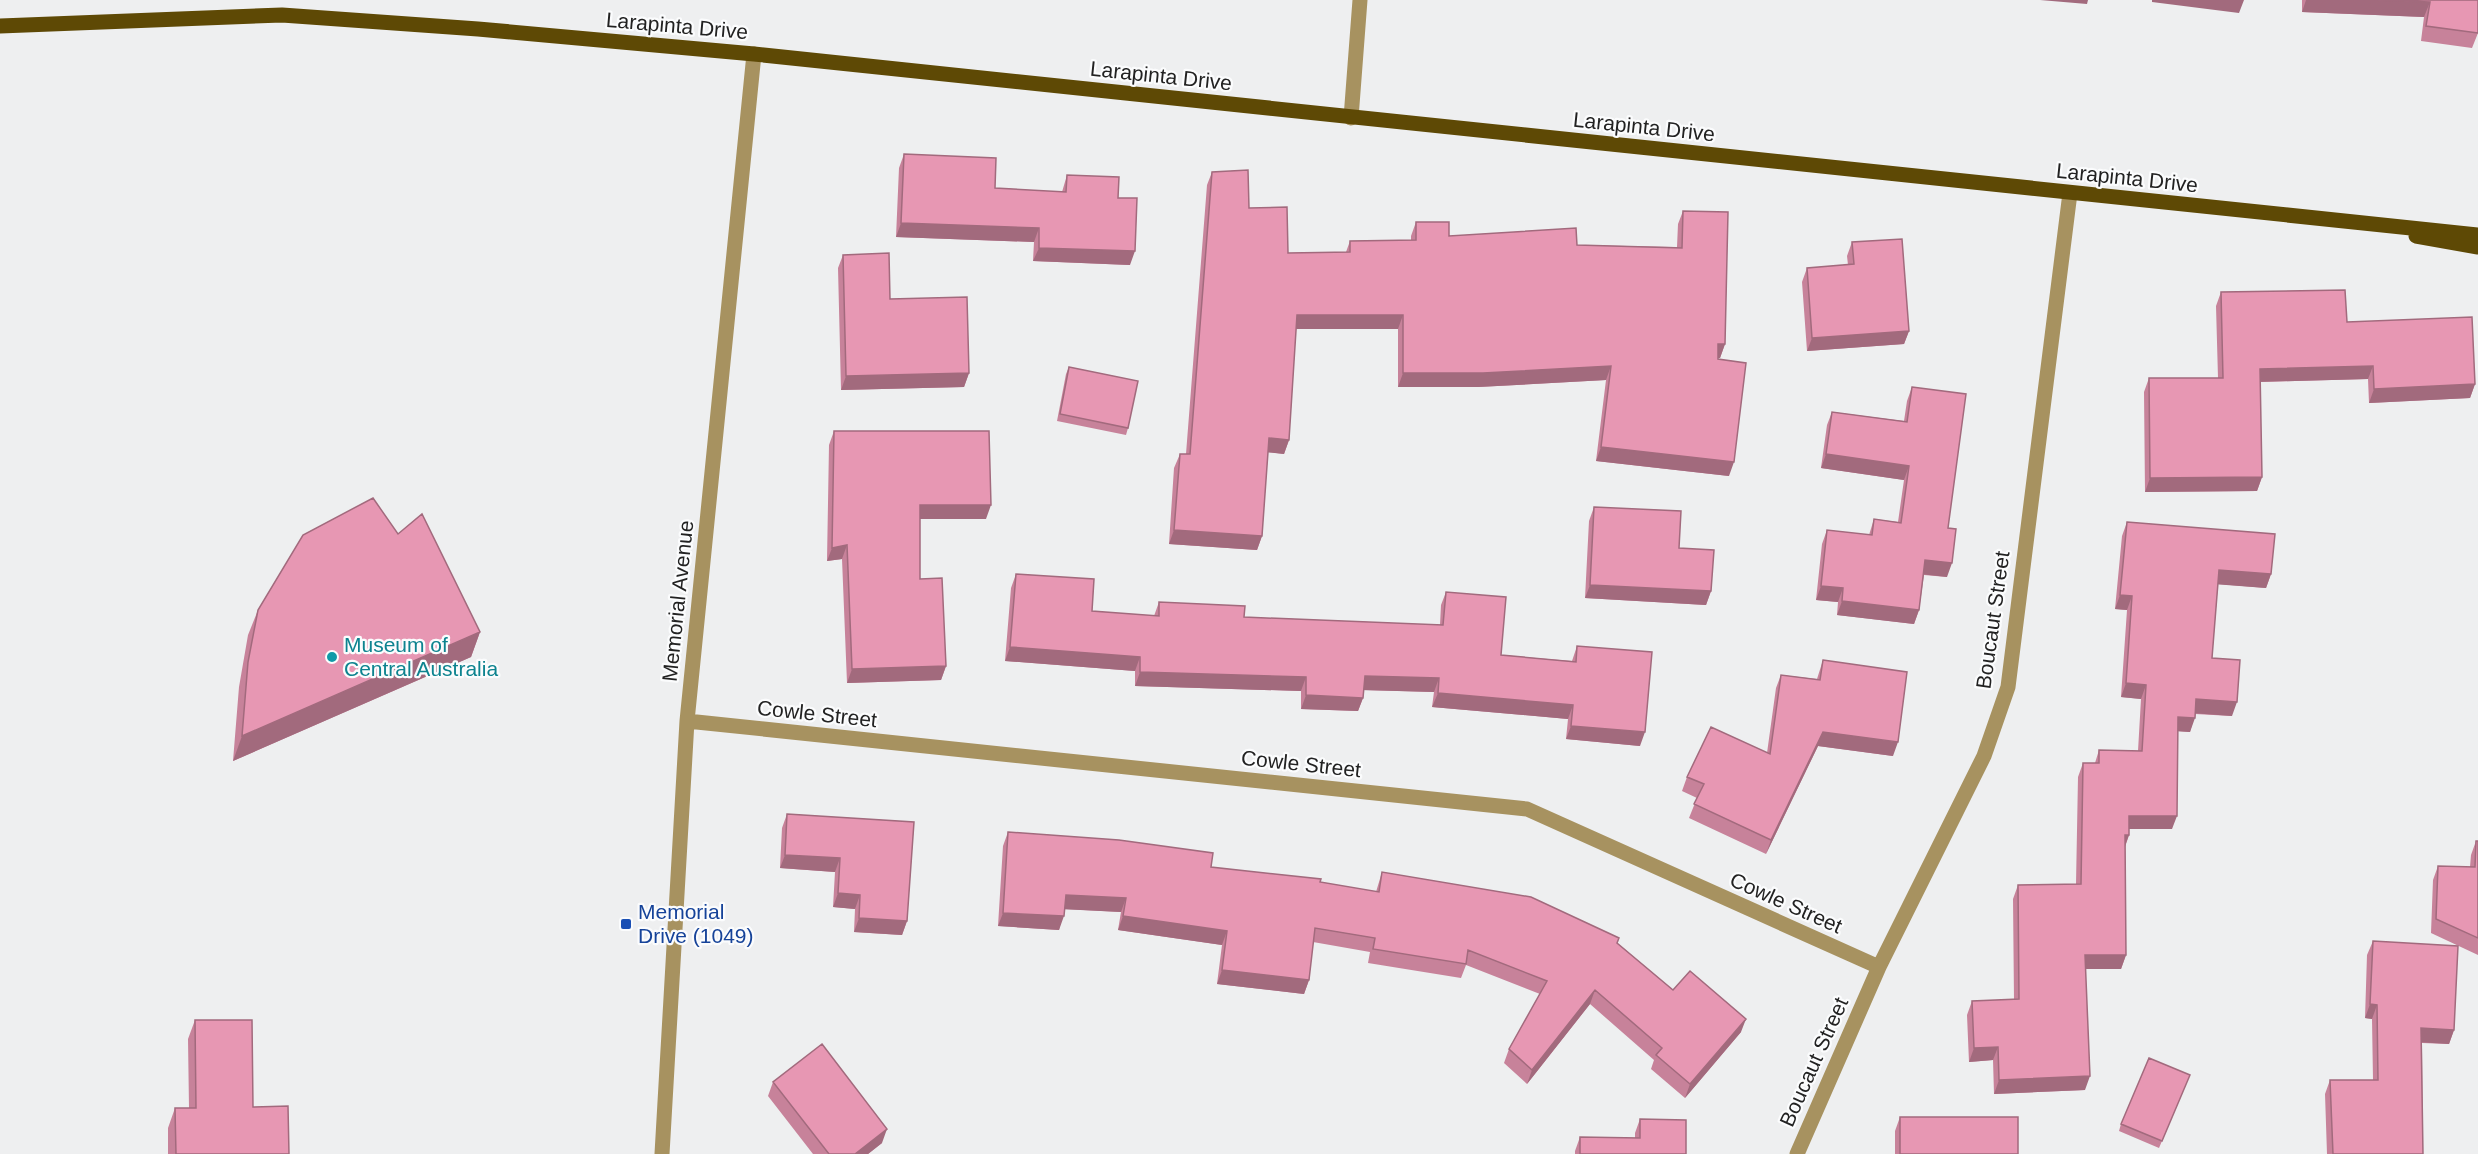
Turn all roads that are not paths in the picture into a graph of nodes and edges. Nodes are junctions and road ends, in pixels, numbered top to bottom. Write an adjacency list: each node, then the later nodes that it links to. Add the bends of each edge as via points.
1 (1360, 0): 4 (street)
2 (0, 26): 3 (main road, Larapinta Drive, via 282,15 478,28)
3 (754, 54): 4 (main road, Larapinta Drive); 9 (street, Memorial Avenue)
4 (1351, 118): 5 (main road, Larapinta Drive)
5 (2070, 193): 6 (main road, Larapinta Drive); 10 (street, Boucaut Street, via 2008,687 1984,756)
6 (2314, 218): 7 (main road, Larapinta Drive); 8 (main road, Larapinta Drive)
7 (2478, 235)
8 (2478, 247)
9 (687, 721): 10 (street, Cowle Street, via 1527,809); 11 (street, Memorial Avenue)
10 (1878, 967): 12 (street, Boucaut Street)
11 (662, 1154)
12 (1797, 1154)

